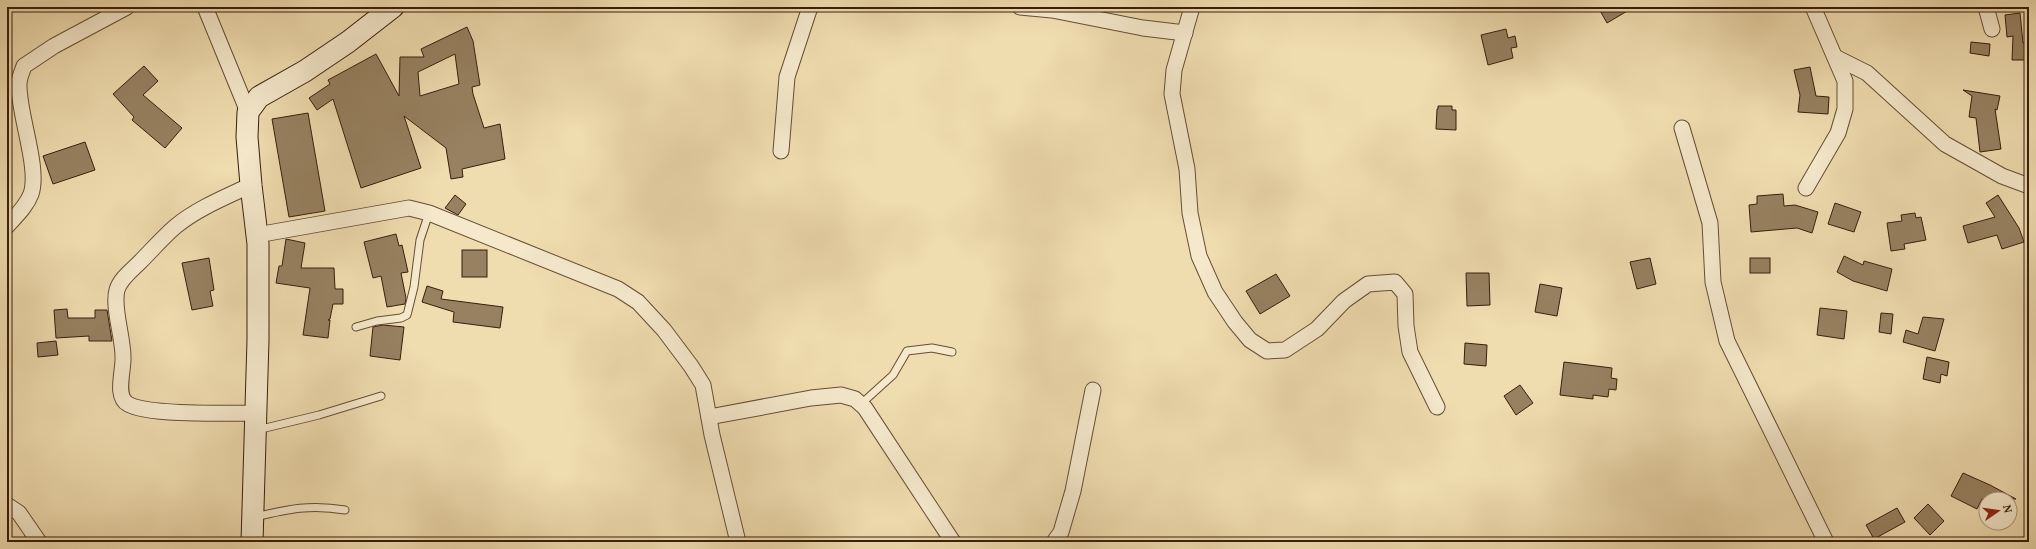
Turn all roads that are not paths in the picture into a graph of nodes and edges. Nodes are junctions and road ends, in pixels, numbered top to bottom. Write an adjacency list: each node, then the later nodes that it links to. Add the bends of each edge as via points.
1 (127, 7): 19 (street, via 61,42 24,66 19,84 33,184 31,194 22,210)
2 (205, 7): 12 (street)
3 (393, 7): 12 (main road, via 348,42 259,97)
4 (810, 7): 14 (street, via 787,77)
5 (1020, 7): 10 (street, via 1052,10 1143,28)
6 (1192, 7): 10 (street)
7 (1813, 7): 11 (street)
8 (1986, 7): 9 (street)
9 (1992, 29)
10 (1185, 33): 26 (street, via 1174,70 1172,94 1187,169 1190,213 1200,256 1215,292 1250,340 1267,351 1285,350 1317,329 1344,301 1368,284 1395,282 1405,294 1410,352)
11 (1835, 57): 16 (street, via 1867,73 1945,144 2002,176); 17 (street, via 1845,81 1845,109 1838,133)
12 (248, 112): 15 (main road, via 247,137)
13 (1682, 128): 37 (street, via 1710,223 1713,282 1727,341)
14 (781, 150)
15 (251, 186): 20 (main road); 28 (street, via 209,205 177,226 124,278 117,290 117,300 124,354 120,392 122,400 129,405 150,410 210,413)
16 (2029, 186)
17 (1806, 188)
18 (428, 213): 20 (street, via 409,208); 21 (lane, via 420,240 412,299 407,315); 27 (street, via 618,289 638,302 692,366 703,386)
19 (7, 226)
20 (257, 235): 28 (main road)
21 (356, 327)
22 (952, 352): 25 (lane, via 932,348 907,351 893,375)
23 (1093, 390): 36 (street, via 1073,491 1061,532)
24 (381, 396): 28 (lane, via 319,415)
25 (861, 404): 27 (street, via 855,399 841,395 811,398); 35 (street)
26 (1437, 407)
27 (710, 417): 34 (street)
28 (257, 421): 31 (main road)
29 (7, 506): 32 (street, via 19,513)
30 (345, 510): 31 (lane, via 324,506 304,507)
31 (254, 517): 33 (main road)
32 (39, 542)
33 (252, 542)
34 (738, 542)
35 (953, 542)
36 (1054, 542)
37 (1826, 542)

